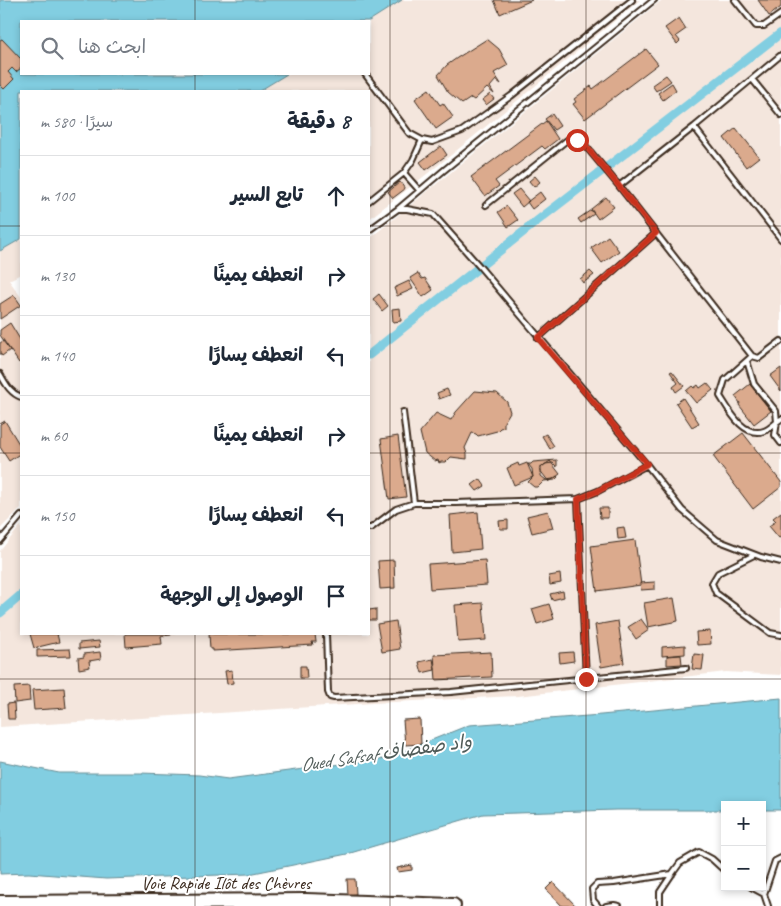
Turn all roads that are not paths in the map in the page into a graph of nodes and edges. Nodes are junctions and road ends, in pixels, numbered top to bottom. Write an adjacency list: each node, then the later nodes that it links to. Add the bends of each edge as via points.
1 (632, 0): 10 (lane, via 462,131 432,142)
2 (654, 0): 13 (lane)
3 (735, 0): 4 (lane, via 756,26 764,26)
4 (781, 14)
5 (781, 55): 7 (lane)
6 (366, 75): 10 (lane, via 409,133)
7 (752, 79): 8 (lane); 9 (lane)
8 (781, 115)
9 (694, 127): 12 (lane); 19 (lane)
10 (422, 140): 11 (lane)
11 (404, 173): 13 (lane); 14 (lane)
12 (619, 186): 15 (lane, via 584,144 567,140); 18 (lane)
13 (420, 190): 16 (lane)
14 (370, 200)
15 (486, 205)
16 (398, 209): 17 (lane); 20 (lane, via 433,214)
17 (370, 229)
18 (656, 233): 20 (lane); 22 (lane)
19 (781, 239)
20 (538, 338): 29 (lane)
21 (781, 341): 22 (lane, via 759,358)
22 (752, 356): 23 (lane)
23 (747, 360): 27 (lane, via 754,384 776,411); 27 (lane, via 725,380 720,396 739,424 752,431 764,431)
24 (0, 374): 25 (lane, via 11,392)
25 (20, 397)
26 (403, 412): 31 (lane)
27 (779, 420): 28 (lane, via 775,435)
28 (781, 443)
29 (647, 464): 30 (lane); 35 (lane, via 682,510 717,540)
30 (578, 499): 31 (lane); 40 (lane)
31 (414, 503): 33 (lane, via 396,510)
32 (20, 517): 34 (lane)
33 (370, 528)
34 (0, 541)
35 (754, 555): 36 (lane); 38 (lane, via 718,573 712,583 716,594 770,633)
36 (781, 562)
37 (326, 635): 40 (lane, via 328,692 334,698 452,692)
38 (781, 635)
39 (686, 668): 40 (lane)
40 (586, 679)
41 (781, 858): 45 (lane, via 775,861)
42 (721, 867): 43 (lane, via 699,852 680,864)
43 (672, 874): 48 (lane, via 597,884 592,889 593,900); 51 (lane, via 660,892)
44 (758, 891): 45 (lane)
45 (764, 894): 52 (lane)
46 (0, 903): 47 (highway, Voie Rapide Ilôt des Chèvres, via 306,901)
47 (453, 906)
48 (598, 906)
49 (606, 906): 50 (lane)
50 (619, 906)
51 (660, 906)
52 (768, 906)

